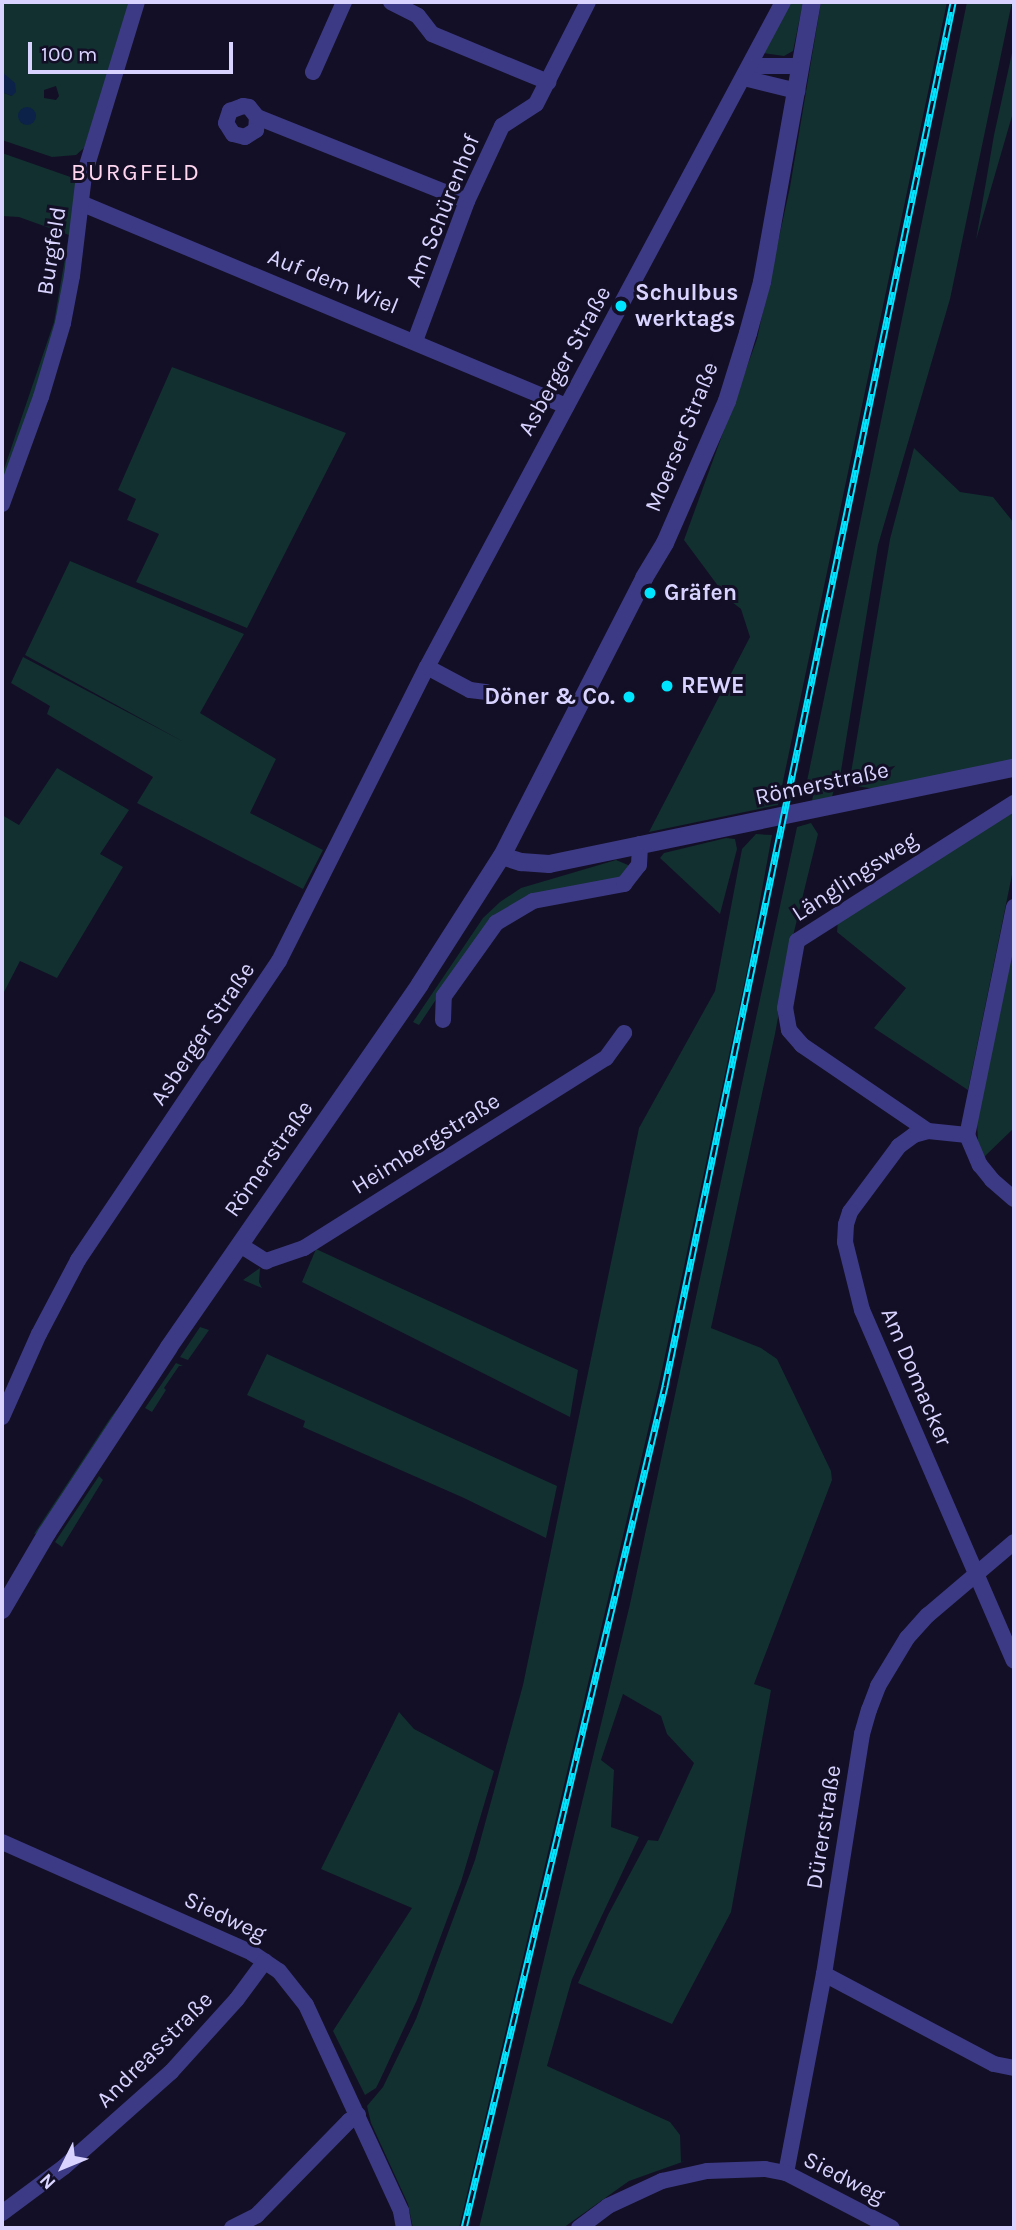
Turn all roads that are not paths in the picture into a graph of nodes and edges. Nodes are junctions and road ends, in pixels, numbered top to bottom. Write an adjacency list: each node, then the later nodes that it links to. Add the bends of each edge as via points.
1 (137, 2): 14 (street, Burgfeld, via 84,175)
2 (344, 2): 8 (street)
3 (391, 2): 10 (street, via 418,16 432,34)
4 (588, 2): 10 (street, Am Schürenhof)
5 (783, 2): 9 (street, Asberger Straße)
6 (812, 2): 7 (street, Moerser Straße)
7 (801, 66): 9 (street); 11 (street, Moerser Straße)
8 (313, 72)
9 (748, 72): 11 (street); 16 (street, Asberger Straße)
10 (548, 82): 13 (street, Am Schürenhof, via 536,104 502,126)
11 (797, 92): 23 (street, Moerser Straße, via 762,282 727,401 667,538)
12 (257, 117): 13 (street)
13 (467, 201): 15 (street, Am Schürenhof)
14 (83, 204): 15 (street, Auf dem Wiel); 17 (street, Burgfeld, via 63,323)
15 (415, 341): 16 (street, Auf dem Wiel)
16 (566, 406): 18 (street, Asberger Straße)
17 (2, 504)
18 (427, 667): 19 (street, via 470,690); 31 (street, Asberger Straße, via 279,961 78,1260)
19 (487, 692)
20 (1014, 768): 22 (street, Römerstraße)
21 (1014, 803): 27 (street, Länglingsweg, via 797,941 785,1008 789,1030 802,1045)
22 (640, 844): 23 (street, Römerstraße, via 550,864); 25 (street, via 639,865 624,884 533,901 496,923 444,996)
23 (502, 856): 30 (street, Römerstraße, via 420,985)
24 (1014, 907): 28 (street)
25 (443, 1020)
26 (624, 1033): 30 (street, Heimbergstraße, via 606,1058 304,1248 266,1261)
27 (929, 1131): 28 (street, Länglingsweg); 33 (street, Am Domacker, via 900,1146 850,1212 845,1242 862,1310)
28 (967, 1135): 29 (street, via 980,1165)
29 (1014, 1199)
30 (240, 1245): 34 (street, Römerstraße, via 47,1534)
31 (2, 1418)
32 (1014, 1542): 33 (street, Dürerstraße)
33 (975, 1573): 35 (street, Am Domacker); 38 (street, Dürerstraße, via 907,1638 878,1686 869,1710)
34 (2, 1610)
35 (1014, 1661)
36 (2, 1842): 37 (street, Siedweg)
37 (265, 1961): 40 (street, Siedweg, via 306,2005); 42 (street, Andreasstraße, via 171,2072 64,2167)
38 (824, 1973): 39 (street, via 994,2064); 41 (street, Dürerstraße)
39 (1014, 2068)
40 (358, 2115): 43 (street, via 257,2214); 44 (street, Siedweg, via 401,2211)
41 (786, 2173): 45 (street, Siedweg, via 707,2171 662,2181 608,2206); 46 (street, Siedweg)
42 (2, 2213)
43 (232, 2228)
44 (404, 2228)
45 (579, 2228)
46 (892, 2228)

